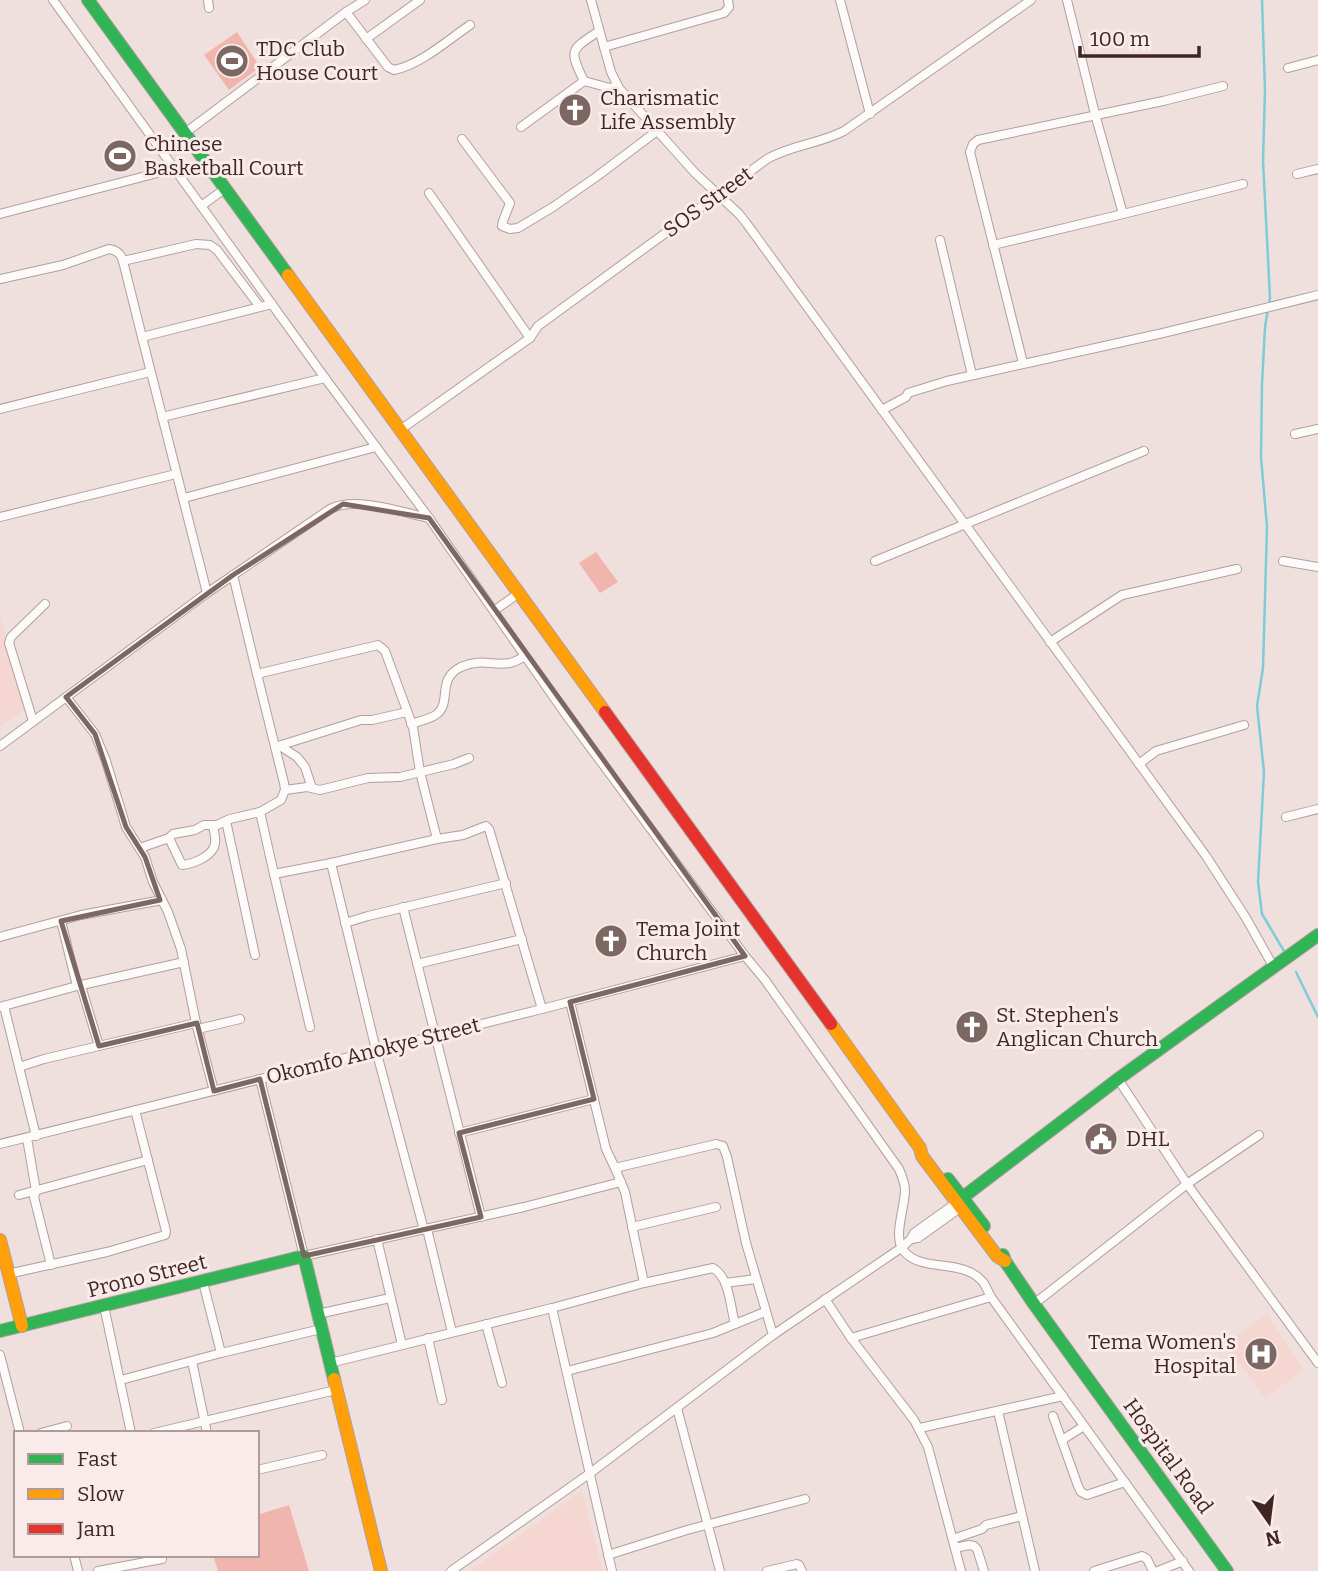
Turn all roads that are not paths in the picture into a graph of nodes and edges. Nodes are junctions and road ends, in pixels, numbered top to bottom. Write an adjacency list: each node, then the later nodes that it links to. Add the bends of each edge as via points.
1 (53, 0): 26 (street)
2 (88, 0): 24 (main road, Hospital Road)
3 (365, 0): 10 (street)
4 (420, 0): 13 (street)
5 (591, 0): 12 (street)
6 (728, 0): 14 (street, via 724,13)
7 (840, 0): 20 (street)
8 (1031, 0): 20 (street, SOS Street)
9 (1067, 0): 21 (street)
10 (346, 12): 13 (street); 24 (street)
11 (470, 26): 13 (street, via 397,70 388,67)
12 (599, 31): 14 (street); 17 (street, via 573,53)
13 (366, 39)
14 (604, 47): 18 (street)
15 (1318, 60): 16 (street)
16 (1288, 68)
17 (584, 81): 18 (street); 22 (street)
18 (618, 86): 23 (street)
19 (1223, 86): 21 (street)
20 (870, 114): 32 (street, SOS Street, via 827,139 776,153)
21 (1096, 114): 35 (street); 37 (street, via 973,144 970,152)
22 (521, 127)
23 (657, 131): 25 (street, via 552,207 510,229 502,226 510,203); 32 (street)
24 (185, 133): 30 (main road, Hospital Road)
25 (462, 139)
26 (173, 169): 33 (street); 34 (street)
27 (1318, 169): 28 (street)
28 (1297, 174)
29 (1243, 184): 35 (street)
30 (226, 188): 33 (street); 53 (main road, Hospital Road)
31 (429, 193): 44 (street)
32 (718, 194): 44 (street, SOS Street, via 538,326); 50 (street, via 747,223)
33 (201, 206): 41 (street)
34 (0, 214)
35 (1122, 214): 37 (street)
36 (940, 240): 47 (street)
37 (993, 245): 45 (street)
38 (124, 261): 39 (street, via 109,249); 42 (street, via 196,244 210,245); 43 (street)
39 (0, 279)
40 (1318, 295): 45 (street)
41 (272, 304): 42 (street); 48 (street)
42 (260, 307): 43 (street)
43 (142, 337): 46 (street)
44 (530, 338): 53 (street, SOS Street)
45 (1023, 363): 47 (street)
46 (150, 372): 49 (street); 51 (street)
47 (972, 375): 50 (street, via 908,393)
48 (325, 378): 51 (street); 55 (street)
49 (0, 409)
50 (883, 410): 61 (street)
51 (162, 417): 57 (street)
52 (1318, 429): 54 (street)
53 (400, 430): 68 (main road, Hospital Road)
54 (1295, 435)
55 (376, 447): 58 (street); 60 (street)
56 (1144, 451): 61 (street)
57 (176, 474): 58 (street); 59 (street)
58 (184, 498): 67 (street)
59 (0, 517)
60 (429, 518): 66 (street, via 362,504 336,506); 70 (street)
61 (966, 524): 62 (street); 71 (street)
62 (876, 561)
63 (1283, 561): 64 (street)
64 (1318, 566)
65 (1237, 569): 71 (street, via 1122,595)
66 (233, 575): 67 (street); 73 (street)
67 (207, 593): 74 (street)
68 (519, 593): 70 (street); 136 (main road, Hospital Road)
69 (45, 604): 76 (street, via 10,636 9,643)
70 (495, 610): 72 (street)
71 (1051, 642): 82 (street)
72 (525, 656): 77 (street, via 512,663 474,663 459,668 450,676 444,705 437,714); 105 (street)
73 (257, 674): 75 (street, via 378,645 385,650); 80 (street)
74 (66, 697): 76 (street); 93 (street, via 93,729 126,827)
75 (407, 712): 77 (street); 80 (street, via 361,720)
76 (33, 722): 79 (street)
77 (411, 724): 83 (street)
78 (1244, 726): 82 (street, via 1156,751)
79 (0, 746)
80 (278, 746): 84 (street, via 297,757); 85 (street)
81 (469, 758): 83 (street)
82 (1139, 764): 108 (street, via 1206,856)
83 (420, 772): 84 (street); 92 (street)
84 (312, 788): 85 (street)
85 (285, 790): 87 (street, via 281,800)
86 (1318, 809): 88 (street)
87 (260, 812): 89 (street); 95 (street)
88 (1286, 817)
89 (226, 821): 90 (street); 104 (street)
90 (213, 825): 91 (street); 91 (street, via 213,850 192,863 182,865)
91 (169, 838): 93 (street)
92 (437, 839): 94 (street); 96 (street, via 488,827)
93 (140, 848): 97 (street)
94 (331, 863): 95 (street); 100 (street)
95 (274, 874): 115 (street)
96 (506, 883): 98 (street); 103 (street)
97 (162, 900): 99 (street); 106 (street)
98 (403, 907): 100 (street); 107 (street)
99 (61, 920): 102 (street); 109 (street)
100 (345, 923): 118 (street)
101 (1318, 935): 108 (main road)
102 (0, 937)
103 (522, 939): 107 (street); 112 (street)
104 (255, 955)
105 (745, 956): 110 (street, Okomfo Anokye Street); 143 (street, via 899,1169 905,1188)
106 (184, 962): 109 (street); 114 (street)
107 (417, 964): 116 (street)
108 (1273, 966): 121 (main road)
109 (79, 986): 111 (street); 117 (street)
110 (570, 1002): 112 (street, Okomfo Anokye Street); 123 (street)
111 (2, 1006): 119 (street)
112 (542, 1009): 116 (street, Okomfo Anokye Street)
113 (240, 1019): 114 (street)
114 (197, 1026): 117 (street); 122 (street)
115 (310, 1027)
116 (436, 1036): 118 (street, Okomfo Anokye Street); 125 (street)
117 (99, 1046): 119 (street)
118 (376, 1050): 120 (street, Okomfo Anokye Street); 140 (street)
119 (19, 1067): 127 (street)
120 (260, 1079): 122 (street, Okomfo Anokye Street); 144 (street)
121 (1118, 1079): 133 (street); 136 (main road)
122 (214, 1091): 124 (street, Okomfo Anokye Street)
123 (594, 1099): 125 (street); 131 (street)
124 (135, 1110): 127 (street, Okomfo Anokye Street); 130 (street)
125 (459, 1133): 138 (street)
126 (1259, 1135): 133 (street)
127 (36, 1136): 128 (street, Okomfo Anokye Street)
128 (27, 1138): 129 (street, Okomfo Anokye Street); 134 (street)
129 (0, 1144)
130 (148, 1160): 134 (street); 145 (street, via 165,1236)
131 (615, 1168): 132 (street); 147 (street, via 723,1146)
132 (621, 1182): 138 (street); 139 (street)
133 (1187, 1184): 154 (street); 173 (street)
134 (36, 1191): 135 (street); 145 (street)
135 (19, 1195)
136 (962, 1203): 143 (street, via 914,1233); 154 (main road, Hospital Road, via 1002,1252)
137 (716, 1207): 139 (street)
138 (481, 1217): 140 (street)
139 (632, 1227): 149 (street)
140 (425, 1230): 141 (street); 164 (street)
141 (377, 1239): 144 (street); 151 (street)
142 (0, 1240): 146 (main road)
143 (901, 1248): 152 (street, via 922,1263 969,1272 982,1281); 153 (street)
144 (304, 1256): 148 (main road, Prono Street); 158 (main road)
145 (51, 1265): 146 (street)
146 (8, 1274): 161 (main road)
147 (756, 1279): 150 (street); 157 (street)
148 (203, 1282): 155 (main road, Prono Street); 169 (street)
149 (644, 1283): 150 (street, via 708,1268 717,1270); 156 (street)
150 (725, 1283): 160 (street)
151 (390, 1297): 158 (street); 168 (street)
152 (991, 1297): 167 (street); 178 (street)
153 (825, 1299): 165 (street); 167 (street)
154 (1034, 1304): 221 (main road, Hospital Road)
155 (104, 1306): 161 (main road, Prono Street); 175 (street)
156 (552, 1308): 159 (street); 174 (street)
157 (765, 1312): 160 (street); 165 (street)
158 (318, 1314): 162 (main road)
159 (486, 1324): 164 (street); 176 (street)
160 (735, 1324): 174 (street)
161 (22, 1326): 163 (main road, Prono Street)
162 (321, 1329): 169 (street); 172 (main road)
163 (0, 1332)
164 (452, 1332): 166 (street)
165 (773, 1335): 180 (street)
166 (428, 1338): 168 (street); 179 (street)
167 (851, 1338): 187 (street)
168 (402, 1345): 172 (street)
169 (221, 1353): 171 (street)
170 (0, 1355): 188 (street)
171 (192, 1361): 175 (street); 183 (street)
172 (330, 1363): 177 (main road)
173 (1318, 1363)
174 (566, 1371): 197 (street)
175 (121, 1380): 184 (street)
176 (502, 1383)
177 (336, 1390): 183 (street); 209 (main road)
178 (1063, 1396): 181 (street); 186 (street)
179 (442, 1400)
180 (677, 1408): 197 (street); 201 (street)
181 (998, 1411): 187 (street); 200 (street)
182 (1053, 1416): 194 (street)
183 (204, 1421): 192 (street); 193 (street)
184 (129, 1423): 190 (street); 191 (street)
185 (67, 1426): 189 (street)
186 (1084, 1426): 194 (street); 198 (street)
187 (920, 1428): 202 (street)
188 (19, 1431)
189 (48, 1431)
190 (125, 1431)
191 (131, 1431)
192 (162, 1431)
193 (206, 1431)
194 (1062, 1440): 198 (street, via 1081,1492 1087,1495)
195 (322, 1455): 196 (street)
196 (259, 1470)
197 (589, 1474): 203 (street); 210 (street)
198 (1125, 1482): 206 (street)
199 (805, 1499): 201 (street)
200 (1022, 1516): 202 (street, via 986,1525); 217 (street)
201 (707, 1525): 203 (street); 212 (street)
202 (954, 1544): 215 (street); 216 (street, via 974,1546)
203 (608, 1555): 211 (street)
204 (161, 1557): 205 (street); 208 (street)
205 (133, 1560): 207 (street)
206 (1182, 1561): 219 (street); 220 (street)
207 (98, 1571)
208 (164, 1571)
209 (381, 1571)
210 (451, 1571)
211 (612, 1571)
212 (720, 1571)
213 (768, 1571): 214 (street, via 797,1564)
214 (802, 1571)
215 (961, 1571)
216 (984, 1571)
217 (1035, 1571)
218 (1094, 1571): 219 (street, via 1142,1556)
219 (1156, 1571)
220 (1189, 1571)
221 (1227, 1571)

